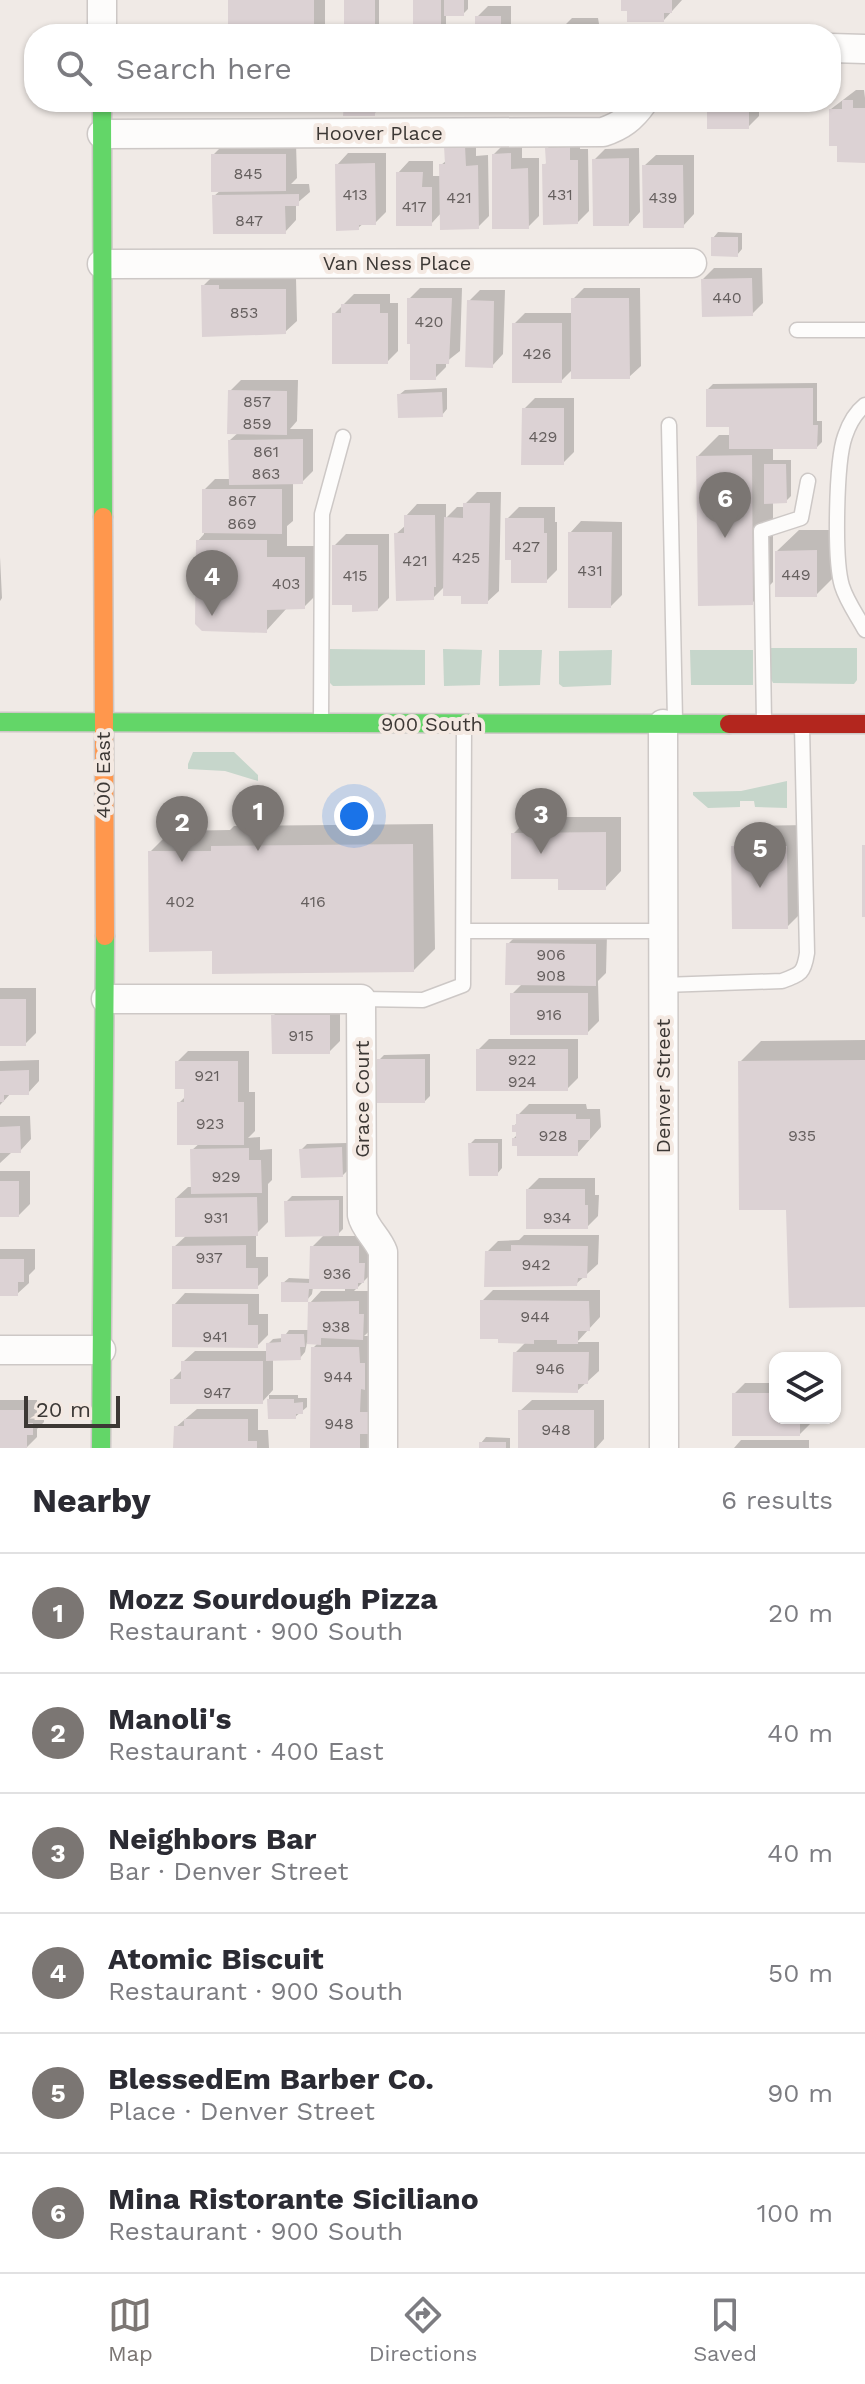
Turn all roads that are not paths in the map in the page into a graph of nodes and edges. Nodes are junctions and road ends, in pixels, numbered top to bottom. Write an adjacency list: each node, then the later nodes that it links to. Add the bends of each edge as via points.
1 (102, 0): 2 (street)
2 (102, 24)
3 (841, 48): 4 (street)
4 (865, 49)
5 (102, 112): 7 (street, 400 East)
6 (636, 112): 7 (street, Hoover Place, via 621,126 603,132)
7 (102, 134): 9 (street, 400 East)
8 (692, 263): 9 (street, Van Ness Place)
9 (102, 264): 18 (street, 400 East)
10 (797, 330): 11 (lane)
11 (865, 330)
12 (865, 405): 16 (lane, via 844,437 838,489 841,583)
13 (669, 425): 23 (lane)
14 (343, 437): 19 (lane, via 322,514)
15 (808, 481): 20 (lane, via 801,518 761,531)
16 (865, 630)
17 (0, 722): 18 (street, 900 South)
18 (103, 722): 19 (street, 900 South); 28 (street, 400 East)
19 (321, 723): 22 (street, 900 South)
20 (764, 723): 21 (street, 900 South); 23 (street, 900 South)
21 (802, 723): 24 (street, 900 South); 27 (lane, via 805,966 799,975 782,981)
22 (464, 724): 23 (street, 900 South); 25 (lane)
23 (669, 724): 26 (street, Denver Street)
24 (865, 724)
25 (464, 931): 26 (lane); 29 (lane, via 463,985 423,1000)
26 (663, 931): 27 (street, Denver Street)
27 (663, 985): 34 (street, Denver Street)
28 (106, 999): 29 (street); 31 (street, 400 East)
29 (361, 999): 33 (street, Grace Court, via 362,1215 383,1252)
30 (0, 1350): 31 (street)
31 (101, 1350): 32 (street, 400 East)
32 (101, 1448)
33 (383, 1448)
34 (664, 1448)

